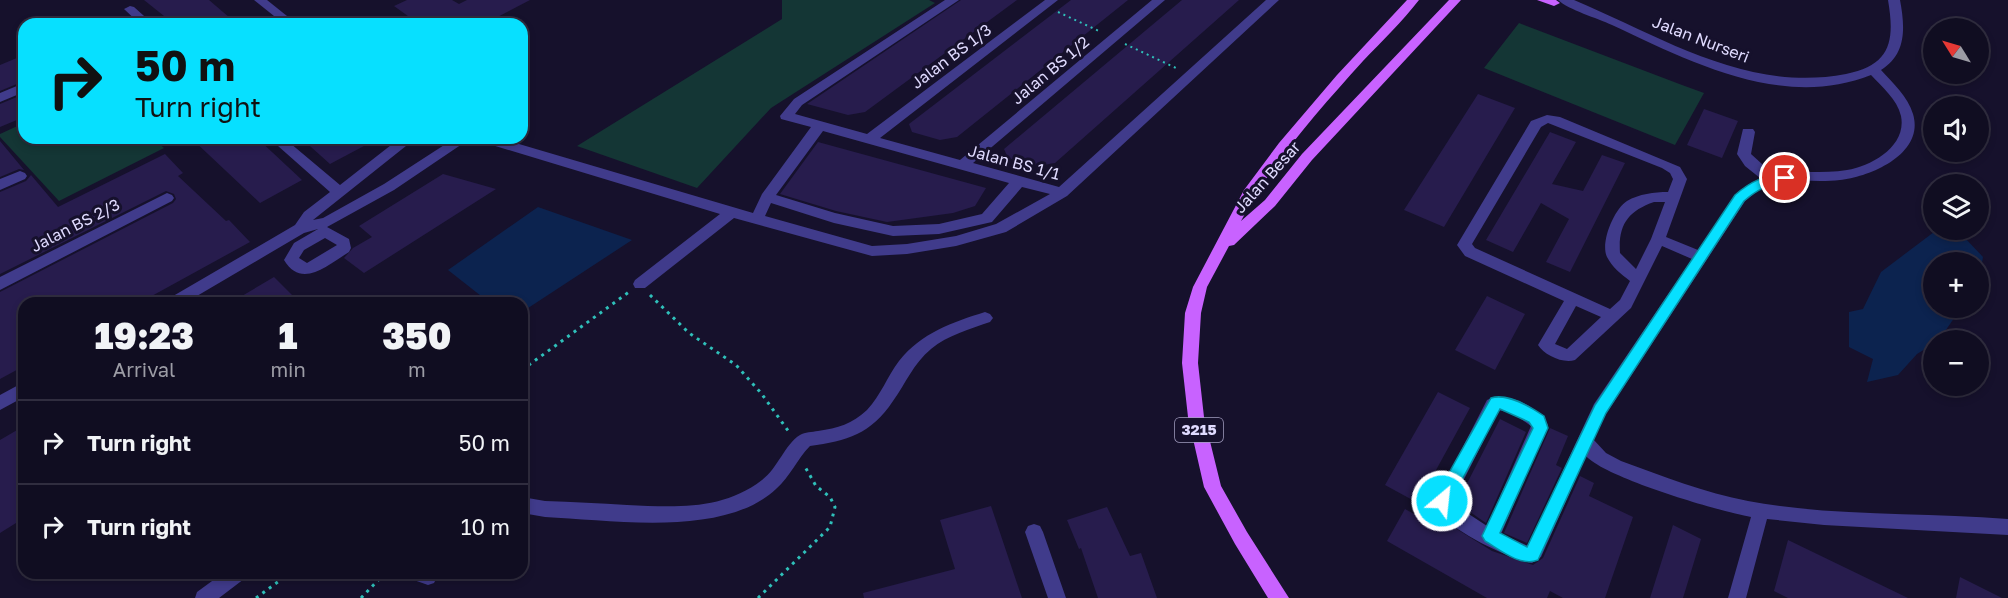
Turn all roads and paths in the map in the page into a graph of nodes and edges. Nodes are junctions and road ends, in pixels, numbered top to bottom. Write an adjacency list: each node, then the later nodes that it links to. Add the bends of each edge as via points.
1 (260, 0): 14 (street)
2 (953, 0): 21 (street, Jalan BS 1/1, via 798,102 786,116)
3 (1052, 0): 23 (street, Jalan BS 1/3)
4 (1159, 0): 28 (street, Jalan BS 1/2)
5 (1273, 0): 34 (street, Jalan BS 1/1)
6 (1413, 0): 42 (main road, Jalan Besar / 3215, via 1284,146 1249,193)
7 (1467, 0): 10 (main road)
8 (1894, 0): 18 (street, via 1896,46 1890,58)
9 (1552, 1): 18 (street, Jalan Nurseri, via 1616,22 1693,58 1761,79 1830,82)
10 (1450, 5): 42 (main road, Jalan Besar / 3215, via 1307,157 1270,203)
11 (130, 9): 13 (street)
12 (1058, 13): 15 (path)
13 (140, 18)
14 (283, 18)
15 (1088, 27)
16 (1126, 44): 17 (path)
17 (1168, 65)
18 (1874, 70): 30 (street, via 1902,103 1908,123 1903,145 1881,162 1850,174)
19 (18, 90): 20 (street)
20 (0, 98)
21 (819, 125): 23 (street, Jalan BS 1/1); 36 (street)
22 (1748, 132): 30 (street, via 1744,153)
23 (870, 139): 28 (street, Jalan BS 1/1)
24 (283, 144): 33 (street)
25 (401, 144): 33 (street)
26 (455, 144): 40 (street, via 389,187)
27 (504, 144): 38 (street)
28 (962, 165): 31 (street, Jalan BS 1/1)
29 (20, 176): 32 (street)
30 (1770, 179): 43 (street, via 1740,198)
31 (1019, 181): 34 (street, Jalan BS 1/1); 36 (street, via 987,218 939,229 893,231)
32 (0, 185)
33 (338, 191): 40 (street, via 309,216)
34 (1062, 193): 39 (street, via 1001,228 908,249 872,251)
35 (1675, 196): 41 (street); 44 (street, via 1633,204 1626,209 1612,237 1613,254); 48 (street, via 1680,179 1667,165 1555,120 1536,124 1464,245 1470,252)
36 (766, 197): 39 (street)
37 (167, 198): 45 (street, Jalan BS 2/3)
38 (733, 211): 39 (street); 46 (street)
39 (757, 219)
40 (300, 235): 47 (street)
41 (1658, 239): 43 (street); 44 (street)
42 (1221, 249): 70 (main road, 3215, via 1200,287 1193,313 1190,363 1196,417 1213,487)
43 (1700, 257): 54 (street, via 1600,409)
44 (1638, 279): 49 (street, via 1626,304)
45 (0, 284)
46 (640, 284): 51 (path); 55 (path, via 689,333 736,365 788,428)
47 (184, 297)
48 (1573, 298): 49 (street); 49 (street, via 1546,345 1557,353 1569,356)
49 (1612, 316)
50 (985, 318): 55 (street, via 949,330 926,344 905,364 872,415 855,429 806,440)
51 (528, 366)
52 (18, 392): 53 (street)
53 (0, 403)
54 (1585, 439): 57 (street, via 1588,449 1600,459 1651,479); 60 (street, via 1532,555)
55 (796, 448): 56 (street, via 788,464 768,485 732,506 710,512 689,515); 68 (path, via 816,486 830,497 835,507 830,527)
56 (528, 506)
57 (1761, 511): 58 (street); 64 (street)
58 (2008, 527)
59 (1034, 532): 69 (street)
60 (1491, 536): 60 (street, via 1442,505 1493,405 1500,402 1534,418 1540,428)
61 (230, 579): 65 (street)
62 (282, 579): 66 (path)
63 (379, 579): 67 (path)
64 (1740, 597)
65 (204, 598)
66 (256, 598)
67 (361, 598)
68 (758, 598)
69 (1057, 598)
70 (1280, 598)

